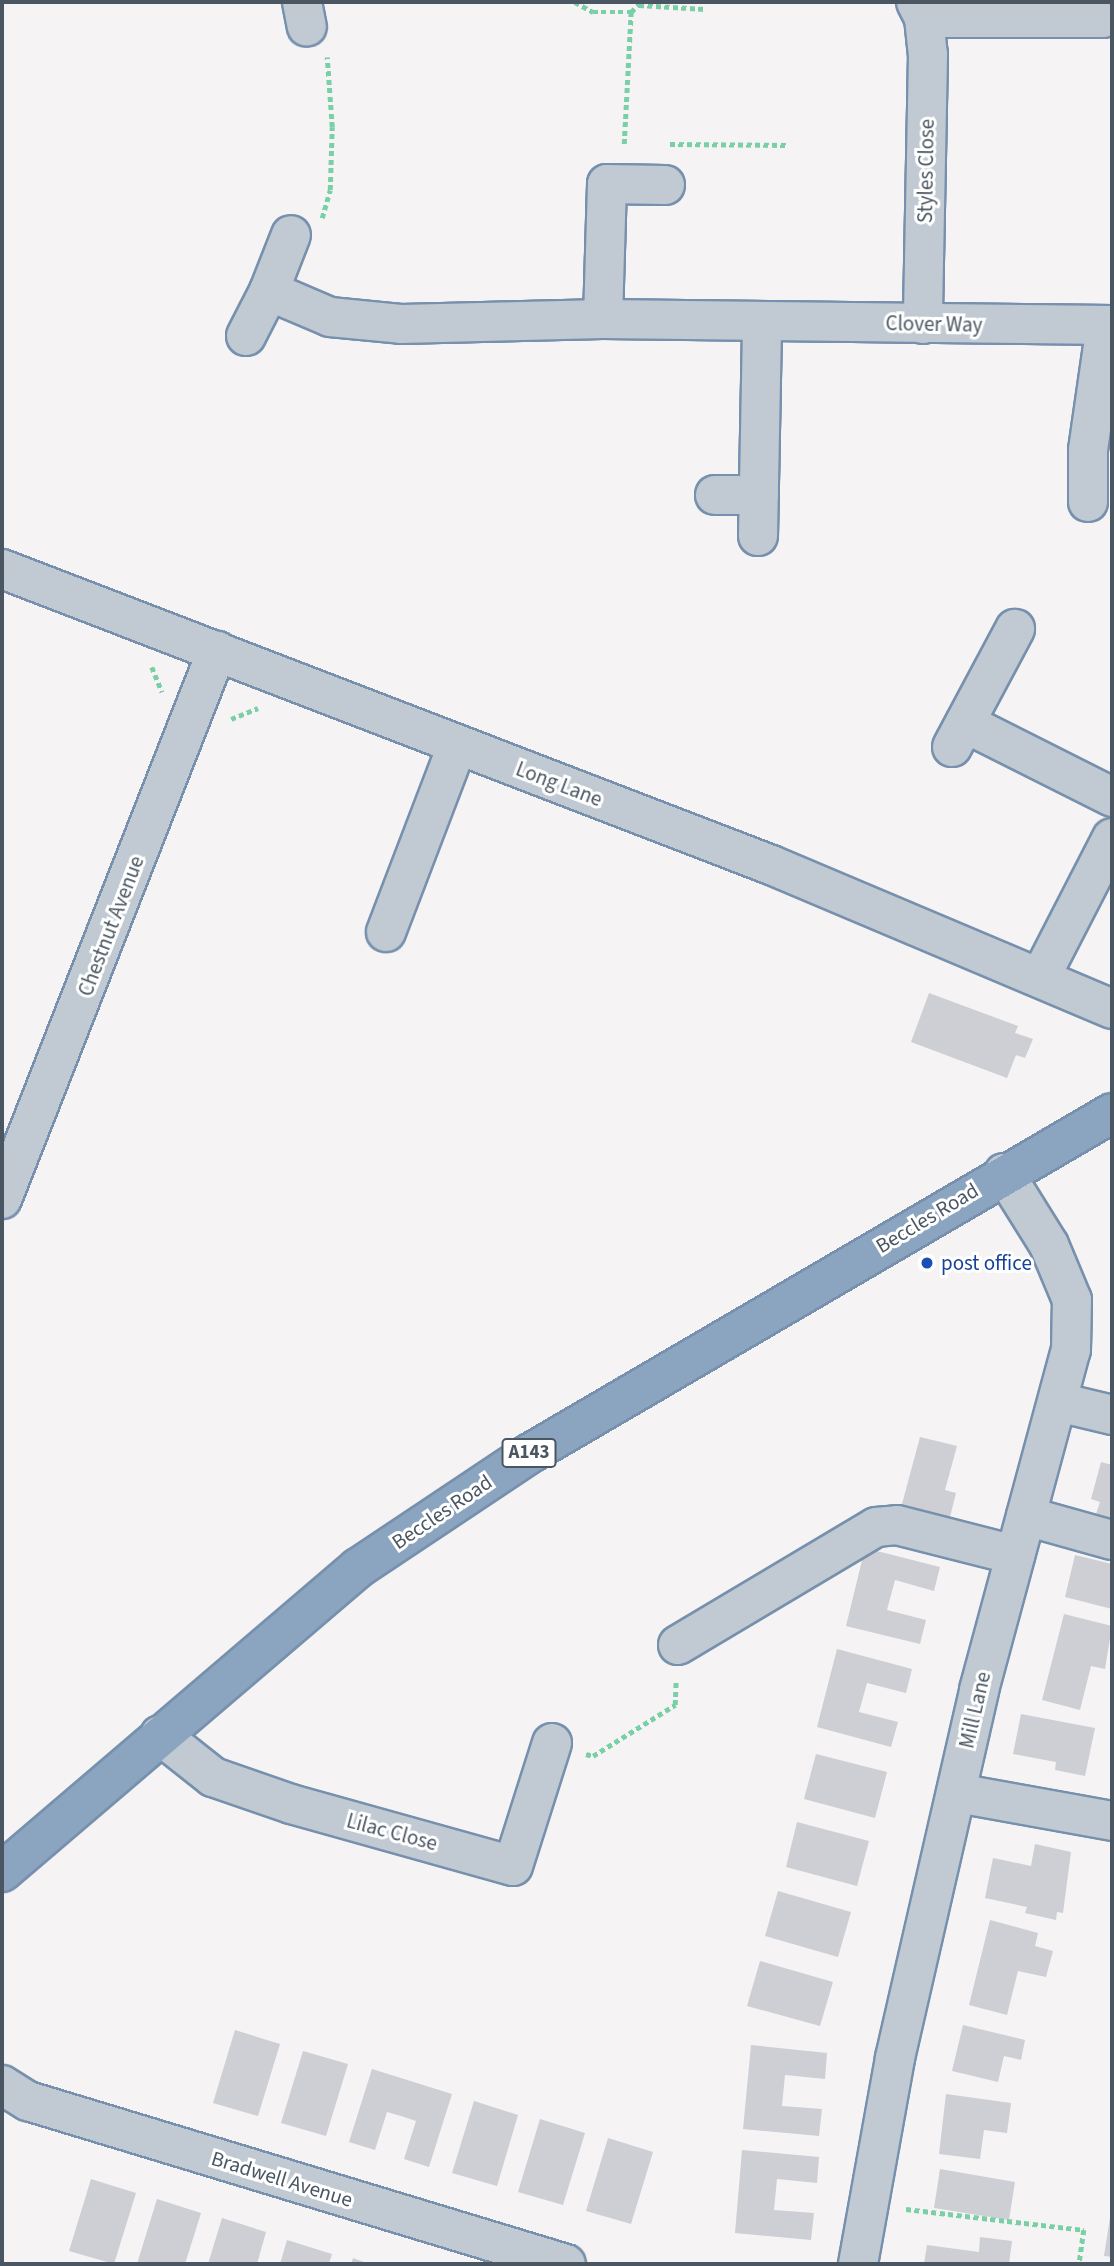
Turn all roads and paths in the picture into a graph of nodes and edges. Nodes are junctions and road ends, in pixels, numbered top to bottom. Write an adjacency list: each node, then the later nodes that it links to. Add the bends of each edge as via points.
1 (575, 2): 6 (path, via 593,12)
2 (1103, 2): 5 (street, Styles Close, via 1103,18)
3 (639, 3): 4 (path); 6 (path)
4 (705, 9)
5 (920, 10): 16 (street, Styles Close, via 928,54)
6 (631, 12): 8 (path)
7 (304, 14): 12 (path, via 326,31 332,128 330,190 320,227 310,238)
8 (624, 144)
9 (670, 144): 10 (path)
10 (788, 145)
11 (665, 185): 14 (street, via 607,184)
12 (291, 236): 13 (street)
13 (269, 291): 14 (street, Clover Way, via 330,317 401,324); 18 (street)
14 (603, 319): 15 (street, Clover Way)
15 (762, 321): 16 (street, Clover Way); 20 (street)
16 (923, 324): 17 (street, Clover Way)
17 (1109, 325): 21 (street, Clover Way, via 1088,450)
18 (246, 336)
19 (715, 495): 20 (street)
20 (759, 495): 22 (street)
21 (1088, 502)
22 (758, 536)
23 (2, 569): 25 (street, Long Lane)
24 (1015, 629): 27 (street, via 958,735)
25 (218, 651): 26 (street, Long Lane); 34 (street, Chestnut Avenue)
26 (457, 746): 29 (street); 30 (street, Long Lane, via 771,865)
27 (1112, 797)
28 (1112, 838): 30 (street)
29 (386, 932)
30 (1041, 976): 31 (street, Long Lane)
31 (1112, 1009)
32 (1112, 1113): 33 (highway, Beccles Road / A143)
33 (1004, 1173): 35 (street, Mill Lane, via 1049,1245 1072,1300 1071,1350); 41 (highway, Beccles Road / A143, via 518,1461 358,1568)
34 (2, 1199)
35 (1058, 1402): 36 (street); 37 (street, Mill Lane)
36 (1112, 1415)
37 (1026, 1516): 38 (street); 39 (street, Mill Lane)
38 (1112, 1540)
39 (1015, 1555): 40 (street, via 897,1525 876,1527); 43 (street, Mill Lane)
40 (678, 1645): 42 (path, via 675,1705 593,1756)
41 (160, 1735): 42 (street, Lilac Close, via 213,1777 291,1804 513,1866); 45 (highway, Beccles Road / A143)
42 (552, 1743)
43 (957, 1793): 44 (street); 47 (street, Mill Lane, via 895,2058)
44 (1112, 1821)
45 (2, 1872)
46 (2, 2085): 48 (street, Bradwell Avenue, via 28,2101)
47 (867, 2203): 49 (street, Mill Lane); 50 (path, via 1084,2230)
48 (566, 2264)
49 (858, 2264)
50 (1079, 2264)

